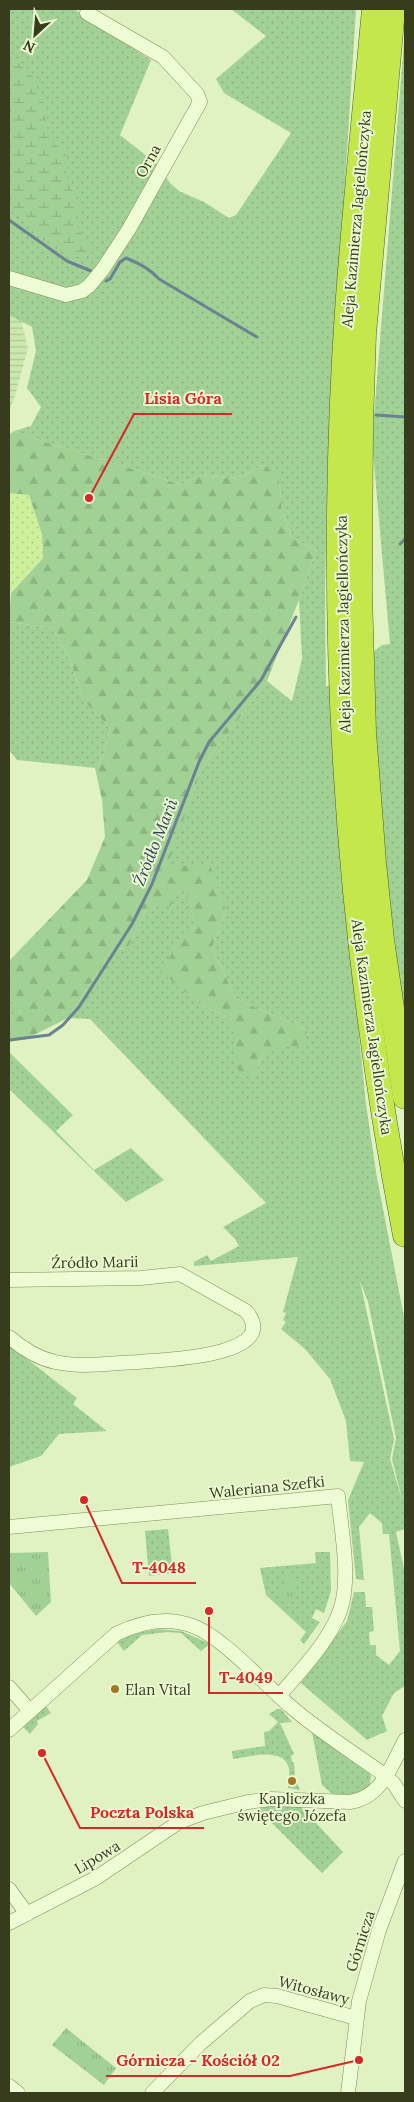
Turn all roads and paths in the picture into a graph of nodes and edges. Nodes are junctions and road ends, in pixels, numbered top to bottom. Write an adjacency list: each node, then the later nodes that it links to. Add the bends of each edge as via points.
1 (374, 9): 6 (highway, Aleja Kazimierza Jagiellończyka, via 347,321 341,460 341,674 362,967)
2 (393, 9): 5 (highway, Aleja Kazimierza Jagiellończyka, via 364,334 360,593 364,732 374,863)
3 (87, 13): 4 (street, Orna, via 163,58 197,94 200,102 129,229 104,270 89,286 66,295)
4 (9, 278)
5 (405, 1097)
6 (405, 1235)
7 (9, 1280): 8 (street, Źródło Marii, via 140,1278 180,1274 246,1311 253,1327 241,1343 221,1353 188,1359 74,1365 36,1356)
8 (9, 1337)
9 (9, 1527): 11 (street, Waleriana Szefki, via 338,1496 344,1587 342,1605 326,1638)
10 (9, 1687): 12 (street)
11 (279, 1696): 12 (street, via 216,1640 193,1626 153,1621 116,1634); 15 (street)
12 (30, 1712): 13 (street)
13 (9, 1730)
14 (405, 1740): 15 (street, Lipowa)
15 (386, 1776): 16 (street); 19 (street, Lipowa, via 376,1791 361,1800 271,1799 231,1806 185,1820 96,1878)
16 (405, 1801)
17 (405, 1861): 21 (street, Górnicza, via 379,1930)
18 (9, 1889): 19 (street)
19 (27, 1914): 20 (street, Lipowa)
20 (9, 1923)
21 (356, 2018): 24 (street, Witosławy, via 264,1995 250,2002 202,2043); 25 (street, Górnicza)
22 (9, 2086): 23 (street)
23 (18, 2093)
24 (152, 2093)
25 (348, 2093)

